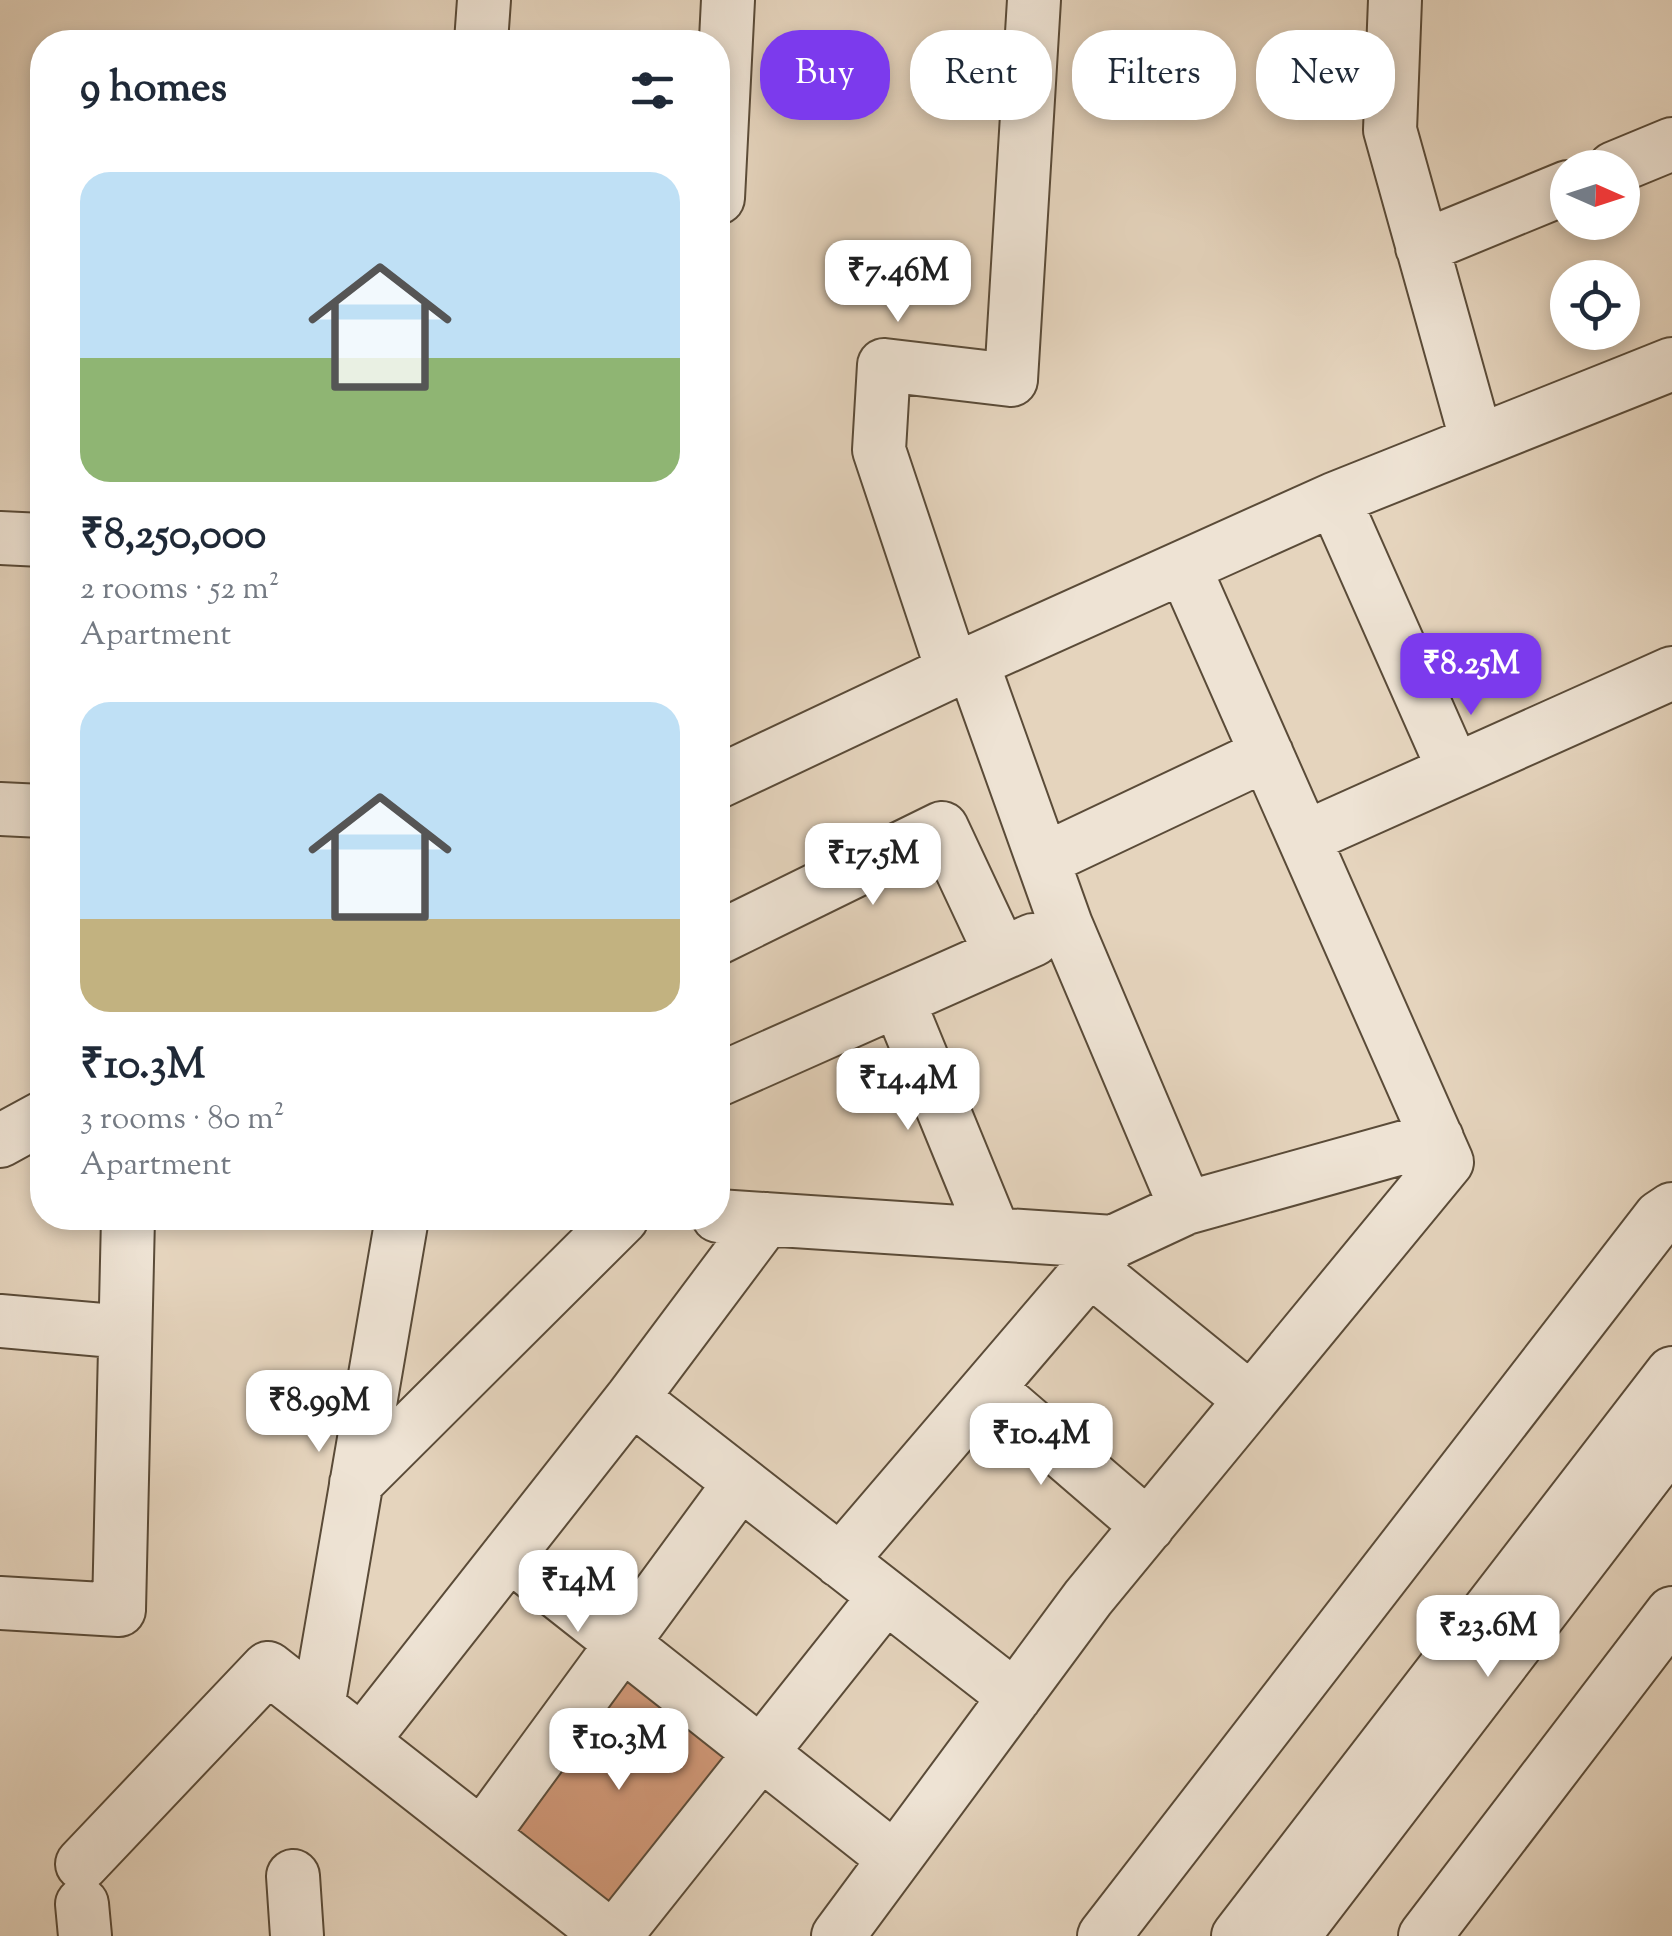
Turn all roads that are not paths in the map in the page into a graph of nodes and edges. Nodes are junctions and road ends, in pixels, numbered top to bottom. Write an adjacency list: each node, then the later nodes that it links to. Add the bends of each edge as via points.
1 (484, 0): 5 (street)
2 (728, 0): 6 (street)
3 (1034, 0): 17 (street, via 1011,380 884,365 879,450)
4 (1395, 0): 10 (street, via 1390,130)
5 (483, 30)
6 (726, 30)
7 (1672, 144): 8 (street)
8 (1640, 157)
9 (1550, 194): 10 (street)
10 (1422, 247): 12 (street)
11 (1672, 364): 12 (street)
12 (1477, 442): 13 (street)
13 (1334, 498): 16 (street); 20 (street)
14 (0, 538): 15 (street)
15 (30, 539)
16 (1184, 566): 17 (street); 19 (street)
17 (962, 667): 21 (street); 25 (street)
18 (1672, 673): 20 (street)
19 (1267, 754): 24 (street); 25 (street)
20 (1454, 770): 24 (street)
21 (730, 776)
22 (0, 809): 23 (street)
23 (30, 811)
24 (1304, 838): 32 (street)
25 (1043, 860): 26 (street)
26 (1066, 925): 28 (street); 34 (street)
27 (730, 932): 28 (street, via 942,828)
28 (1001, 954): 29 (street)
29 (898, 1000): 30 (street); 40 (street)
30 (730, 1075)
31 (30, 1124): 33 (street)
32 (1437, 1138): 34 (street); 47 (street, via 1447,1162)
33 (0, 1140)
34 (1186, 1208): 41 (street)
35 (1672, 1210): 69 (street, via 1660,1217)
36 (742, 1217): 40 (street); 46 (street)
37 (128, 1230): 43 (street)
38 (400, 1230): 49 (street)
39 (610, 1230): 49 (street)
40 (994, 1234): 41 (street)
41 (1102, 1255): 45 (street); 47 (street)
42 (0, 1321): 43 (street)
43 (125, 1332): 55 (street, via 119,1610)
44 (1672, 1373): 70 (street)
45 (988, 1388): 51 (street); 53 (street)
46 (632, 1398): 50 (street); 52 (street)
47 (1250, 1400): 51 (street)
48 (1672, 1441): 71 (street)
49 (356, 1482): 59 (street)
50 (740, 1483): 53 (street); 57 (street)
51 (1148, 1526): 58 (street)
52 (509, 1554): 57 (street); 60 (street)
53 (840, 1561): 54 (street)
54 (886, 1596): 58 (street); 61 (street)
55 (0, 1603)
56 (1672, 1613): 72 (street)
57 (622, 1643): 61 (street); 62 (street)
58 (1015, 1697): 63 (street)
59 (318, 1707): 60 (street); 65 (street, via 268,1668)
60 (362, 1741): 62 (street)
61 (761, 1753): 63 (street); 67 (street)
62 (482, 1835): 67 (street)
63 (895, 1859): 68 (street)
64 (292, 1876): 66 (street)
65 (83, 1901)
66 (297, 1936)
67 (612, 1936)
68 (838, 1936)
69 (1104, 1936)
70 (1238, 1936)
71 (1293, 1936)
72 (1424, 1936)

